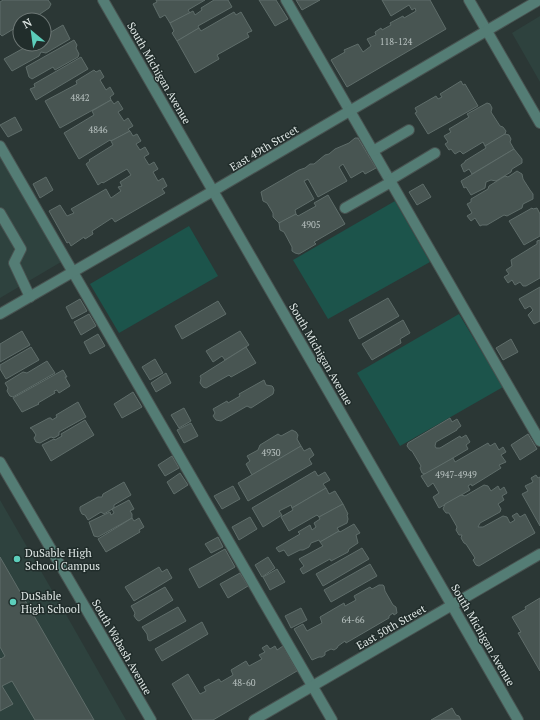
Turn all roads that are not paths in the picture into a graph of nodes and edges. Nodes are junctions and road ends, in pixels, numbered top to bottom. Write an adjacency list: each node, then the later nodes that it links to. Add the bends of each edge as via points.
1 (103, 0): 13 (street, South Michigan Avenue)
2 (286, 0): 6 (street)
3 (469, 0): 5 (street)
4 (539, 0): 5 (street, East 49th Street)
5 (487, 30): 6 (street, East 49th Street); 7 (street)
6 (350, 111): 10 (street); 13 (street, East 49th Street)
7 (540, 123)
8 (409, 130): 10 (street)
9 (0, 146): 16 (street)
10 (373, 151): 12 (street)
11 (435, 153): 12 (street)
12 (390, 181): 14 (street); 19 (street)
13 (213, 191): 16 (street, East 49th Street); 22 (street, South Michigan Avenue)
14 (346, 208)
15 (0, 212): 17 (street, via 21,249 14,263)
16 (73, 272): 17 (street, East 49th Street); 23 (street)
17 (30, 297): 18 (street, East 49th Street)
18 (0, 314)
19 (540, 441)
20 (0, 462): 24 (street, South Wabash Avenue)
21 (540, 554): 22 (street, East 50th Street)
22 (451, 606): 23 (street, East 50th Street); 27 (street, South Michigan Avenue)
23 (313, 686): 25 (street, East 50th Street); 26 (street)
24 (151, 720)
25 (254, 720)
26 (332, 720)
27 (518, 720)

